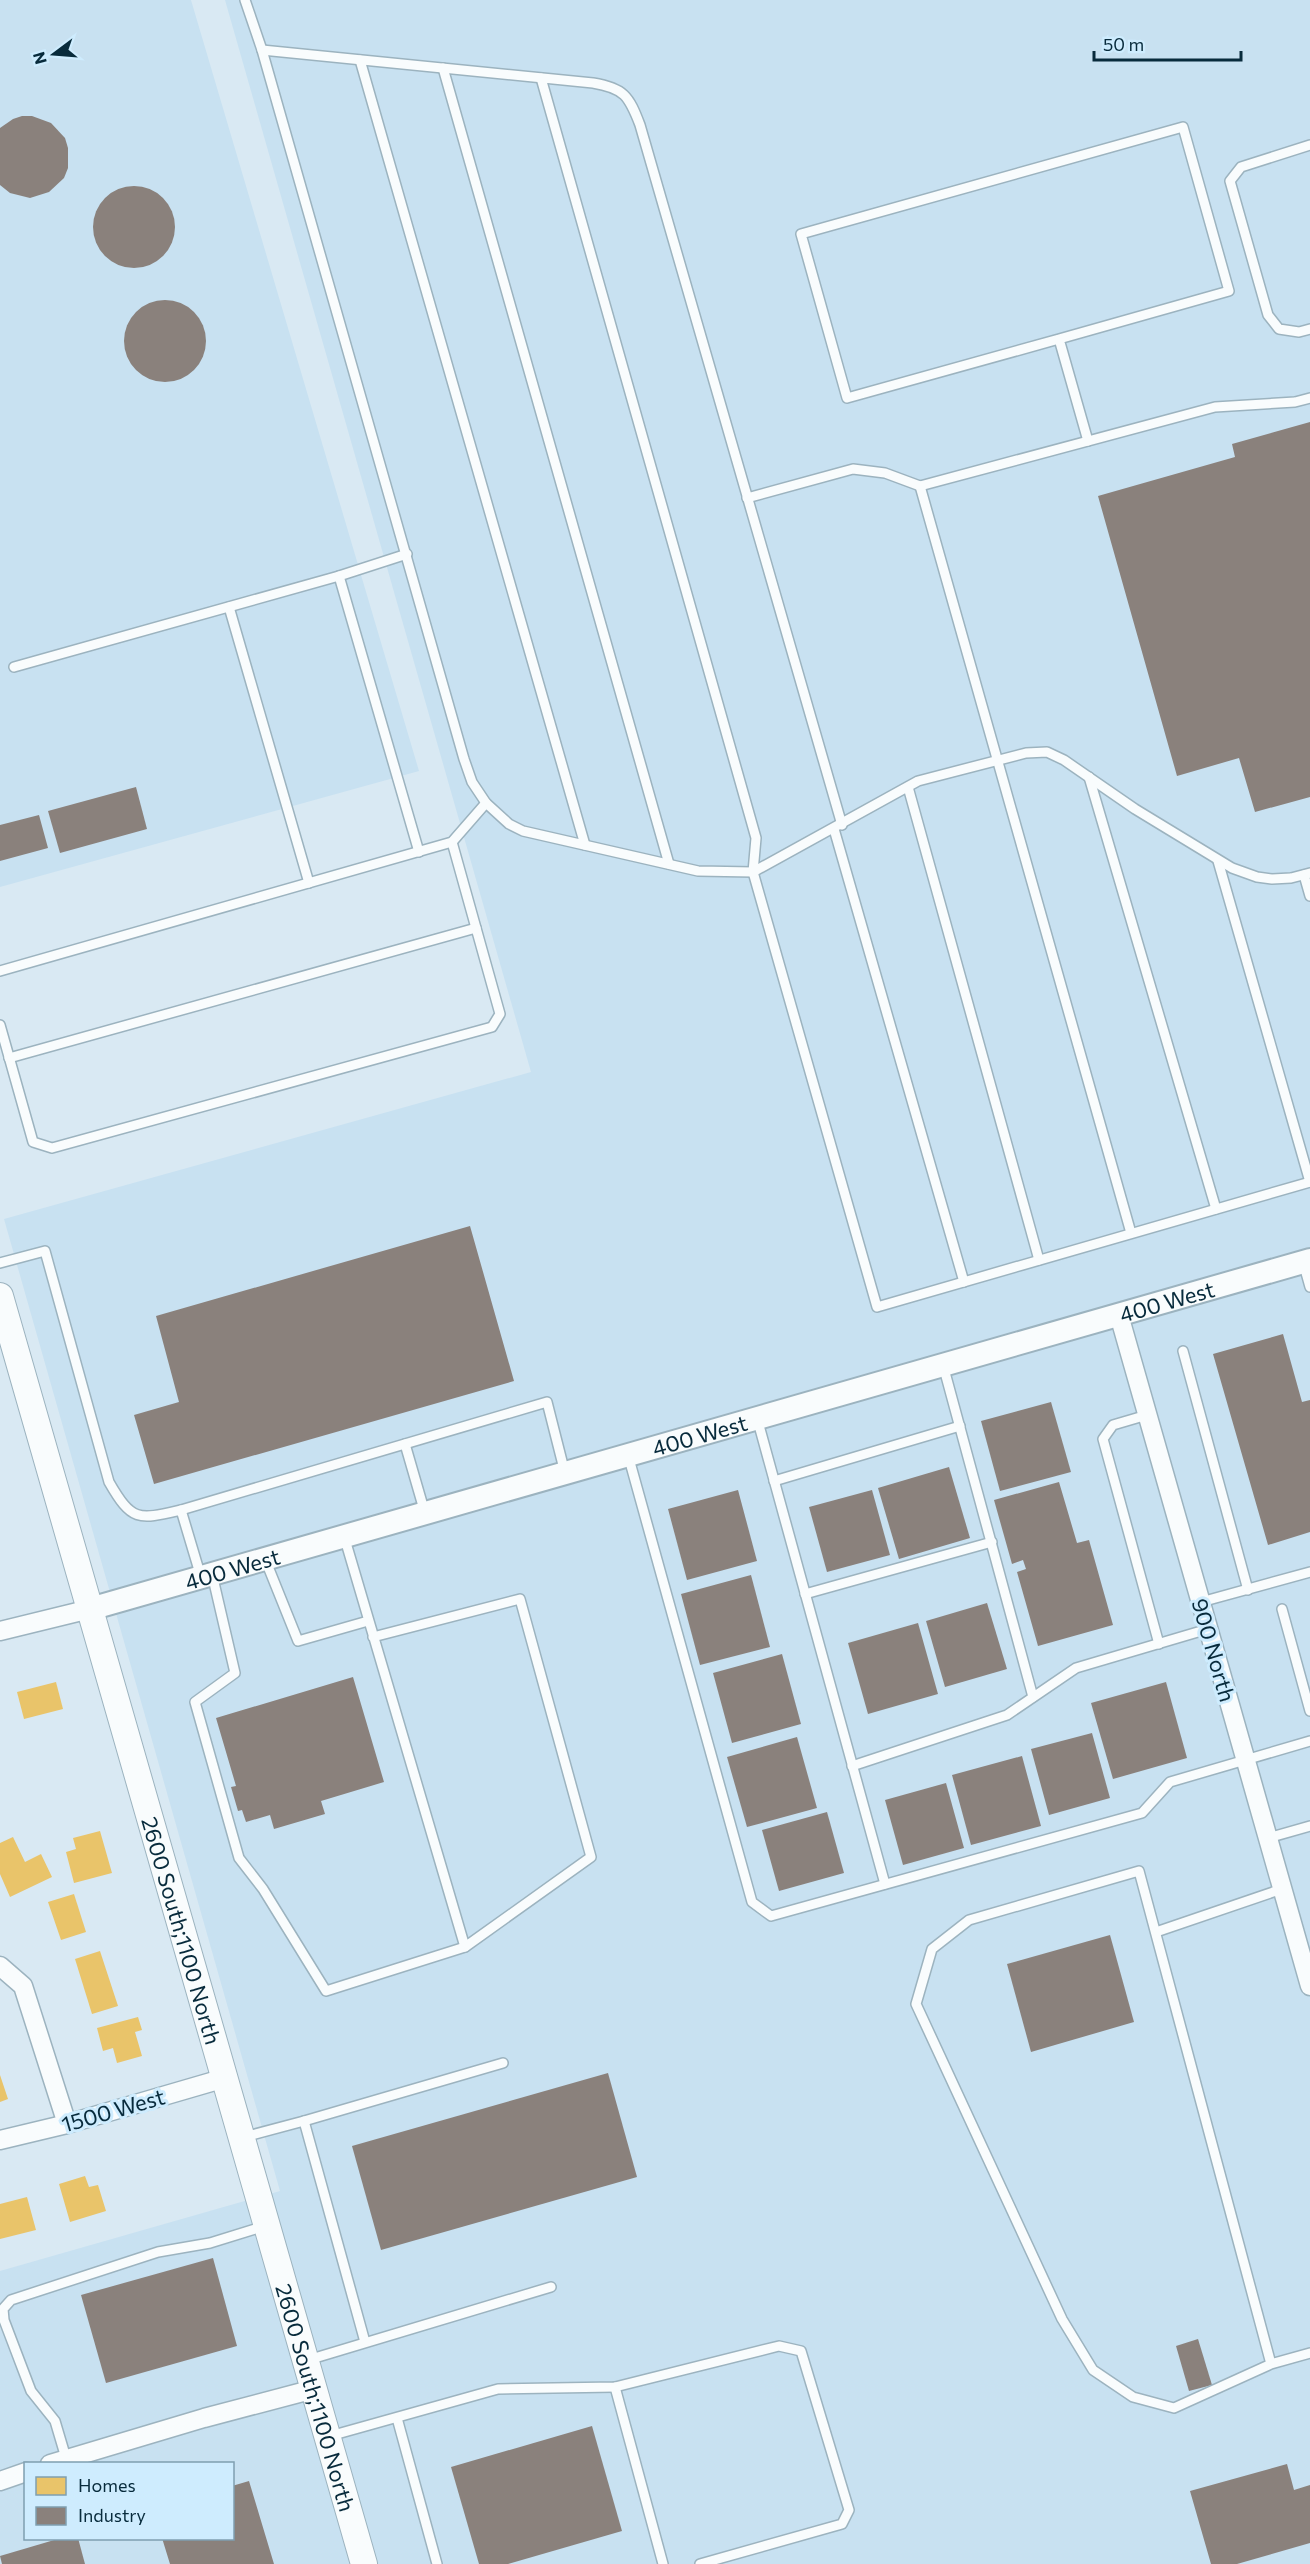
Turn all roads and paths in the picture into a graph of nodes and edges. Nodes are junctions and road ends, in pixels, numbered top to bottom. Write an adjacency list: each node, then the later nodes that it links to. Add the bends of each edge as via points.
1 (245, 0): 2 (lane)
2 (262, 50): 3 (lane); 13 (lane)
3 (360, 60): 4 (lane); 23 (lane)
4 (443, 68): 5 (lane); 26 (lane)
5 (541, 78): 12 (lane, via 609,86 627,97 634,109); 27 (lane, via 756,838)
6 (1310, 146): 7 (lane, via 1241,167 1230,181 1268,315 1279,329 1299,332)
7 (1310, 328)
8 (1059, 339): 8 (lane, via 847,398 801,234 1183,127 1229,291); 10 (lane)
9 (1310, 398): 10 (lane, via 1215,407)
10 (1088, 441): 11 (lane)
11 (920, 486): 12 (lane, via 885,473 853,469); 17 (lane)
12 (747, 498): 21 (lane)
13 (407, 554): 14 (lane); 20 (lane, via 464,759 472,782)
14 (339, 576): 15 (lane); 24 (lane)
15 (229, 607): 16 (lane); 29 (lane)
16 (14, 667)
17 (996, 760): 18 (lane, via 1047,752); 19 (lane); 37 (lane)
18 (1089, 777): 25 (lane); 36 (lane)
19 (908, 787): 21 (lane); 38 (lane)
20 (486, 803): 22 (lane); 23 (lane, via 523,831)
21 (838, 827): 27 (lane); 41 (lane)
22 (452, 842): 24 (lane); 31 (lane)
23 (585, 845): 26 (lane)
24 (419, 852): 29 (lane)
25 (1218, 861): 28 (lane, via 1257,877); 35 (lane)
26 (669, 864): 27 (lane, via 698,871)
27 (753, 872): 41 (lane, via 876,1307)
28 (1307, 874): 30 (lane)
29 (309, 883): 32 (lane)
30 (1310, 896)
31 (476, 928): 34 (lane); 34 (lane, via 500,1014 492,1027 51,1148 33,1142)
32 (0, 971)
33 (0, 1025): 34 (lane)
34 (9, 1058)
35 (1310, 1182): 36 (lane)
36 (1216, 1209): 37 (lane)
37 (1131, 1233): 38 (lane)
38 (1039, 1260): 41 (lane)
39 (1306, 1261): 42 (lane); 44 (street, 400 West)
40 (0, 1263): 54 (lane, via 45,1251 109,1482 125,1508 148,1518)
41 (964, 1282)
42 (1310, 1287)
43 (0, 1296): 64 (main road, 2600 South;1100 North)
44 (1119, 1315): 46 (street, 400 West); 47 (street, 900 North)
45 (1182, 1351): 61 (lane)
46 (943, 1365): 48 (street, 400 West); 49 (lane)
47 (1147, 1415): 63 (street, 900 North); 70 (lane, via 1113,1425 1102,1439)
48 (757, 1418): 51 (street, 400 West); 53 (lane)
49 (960, 1426): 53 (lane); 57 (lane)
50 (405, 1444): 52 (lane, via 547,1402); 54 (lane); 55 (lane)
51 (628, 1455): 52 (street, 400 West); 78 (lane, via 752,1902 771,1916)
52 (565, 1473): 55 (street, 400 West)
53 (774, 1481): 62 (lane)
54 (181, 1510): 60 (lane)
55 (425, 1513): 56 (street, 400 West)
56 (344, 1536): 58 (street, 400 West); 66 (lane)
57 (992, 1542): 62 (lane); 71 (lane)
58 (265, 1559): 60 (street, 400 West); 66 (lane, via 298,1641)
59 (1310, 1572): 61 (lane)
60 (207, 1575): 64 (street, 400 West); 81 (lane, via 236,1673 195,1702 239,1858 263,1889 326,1991)
61 (1248, 1590): 63 (lane)
62 (805, 1594): 75 (lane)
63 (1201, 1602): 67 (street, 900 North)
64 (90, 1609): 68 (street); 85 (main road, 2600 South;1100 North)
65 (1282, 1609): 72 (lane)
66 (368, 1621): 69 (lane)
67 (1208, 1629): 70 (lane); 74 (street, 900 North)
68 (0, 1631)
69 (373, 1637): 81 (lane); 81 (lane, via 520,1599 591,1857)
70 (1158, 1644): 71 (lane, via 1076,1668)
71 (1033, 1697): 75 (lane, via 1007,1716)
72 (1310, 1711)
73 (1310, 1741): 74 (lane)
74 (1246, 1760): 77 (street, 900 North); 78 (lane, via 1170,1782 1142,1813)
75 (852, 1766): 78 (lane)
76 (1310, 1826): 77 (lane)
77 (1268, 1838): 79 (street, 900 North)
78 (885, 1884)
79 (1282, 1889): 80 (lane); 83 (street, 900 North)
80 (1156, 1932): 95 (lane); 95 (lane, via 1139,1871 969,1920 932,1949 916,2004 1062,2319 1092,2370 1133,2397 1174,2408)
81 (465, 1947)
82 (0, 1966): 87 (street, via 23,1986)
83 (1310, 1986)
84 (503, 2063): 86 (lane)
85 (225, 2078): 87 (street, 1500 West); 88 (main road, 2600 South;1100 North)
86 (304, 2121): 88 (lane); 92 (lane)
87 (67, 2124): 89 (street, 1500 West)
88 (242, 2138): 90 (main road, 2600 South;1100 North)
89 (0, 2140)
90 (267, 2226): 94 (main road, 2600 South;1100 North); 100 (lane, via 210,2243 158,2252 11,2300 3,2309 4,2320 31,2391 55,2421)
91 (551, 2287): 92 (lane)
92 (365, 2343): 94 (lane)
93 (1310, 2353): 95 (lane)
94 (306, 2360): 97 (main road, 2600 South;1100 North)
95 (1271, 2364)
96 (615, 2386): 98 (lane, via 498,2389); 105 (lane); 106 (lane, via 779,2346 801,2351 849,2510 842,2524)
97 (314, 2389): 99 (main road, 2600 South;1100 North); 100 (street)
98 (397, 2418): 99 (lane); 104 (lane)
99 (327, 2436): 103 (main road, 2600 South;1100 North)
100 (58, 2461)
101 (24, 2473): 102 (street)
102 (0, 2481)
103 (364, 2564)
104 (437, 2564)
105 (663, 2564)
106 (700, 2564)

